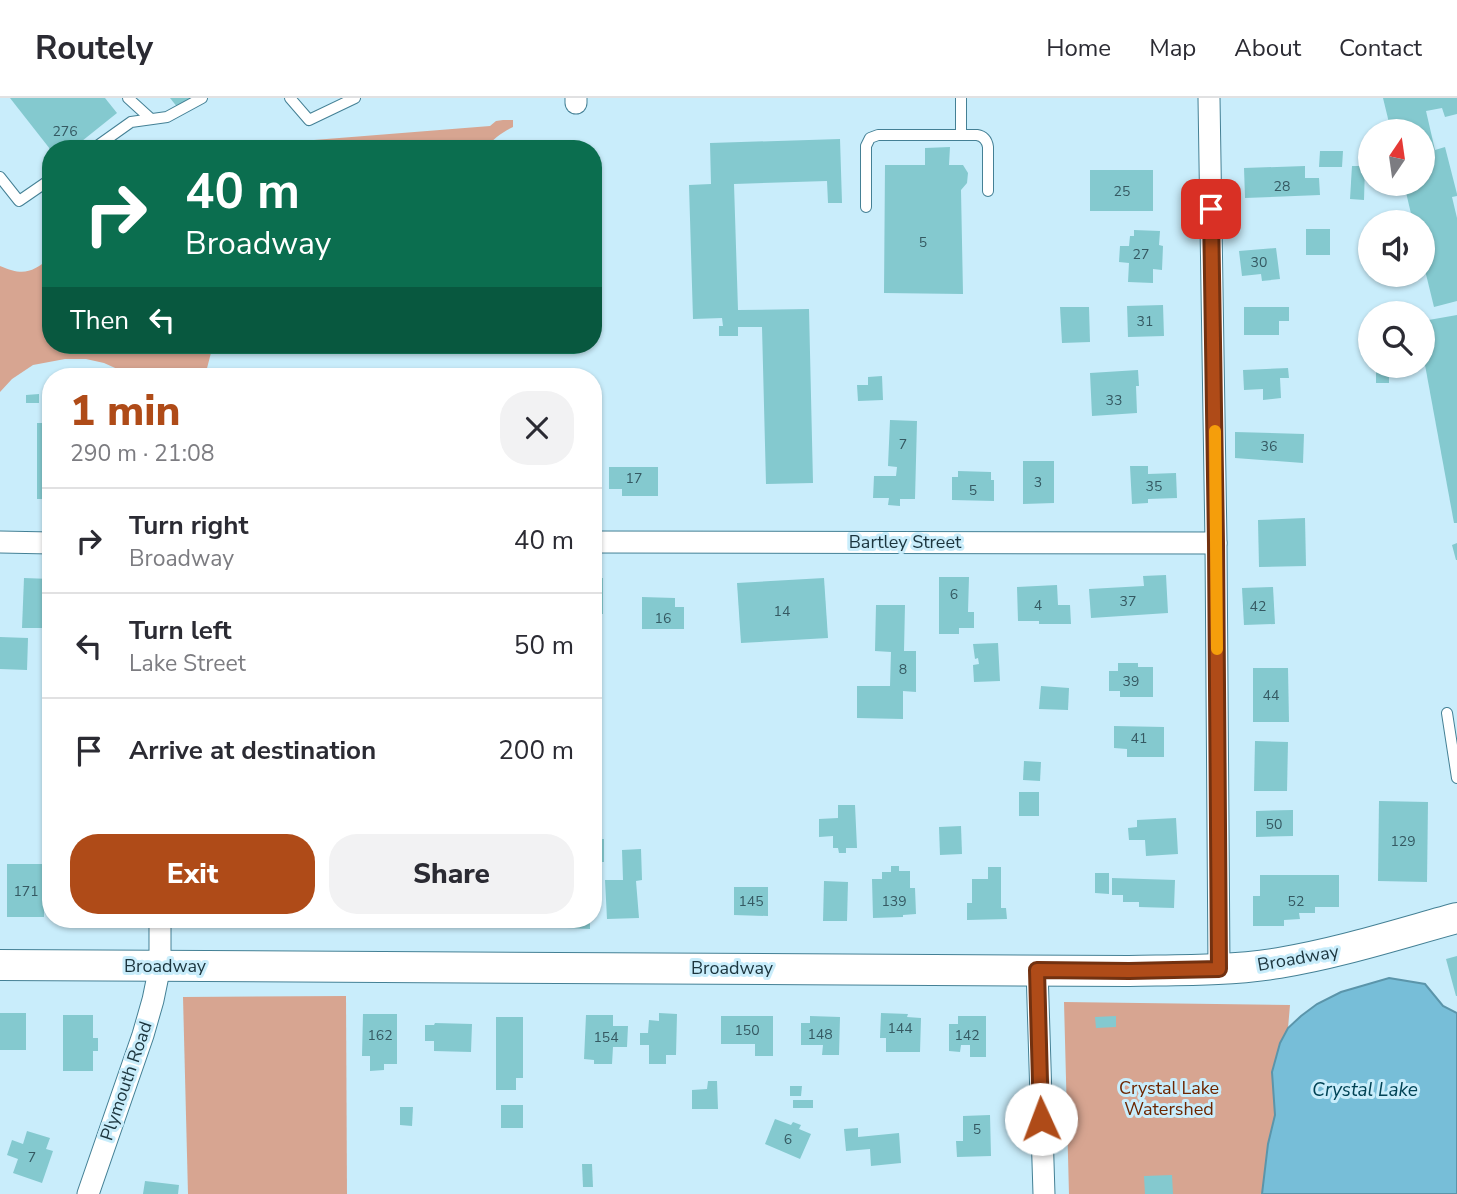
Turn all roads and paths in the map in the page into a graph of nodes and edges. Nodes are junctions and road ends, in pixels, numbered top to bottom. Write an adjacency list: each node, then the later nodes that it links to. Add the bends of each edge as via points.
1 (128, 98): 7 (lane)
2 (202, 98): 7 (lane, via 167,117)
3 (290, 98): 4 (lane, via 309,120)
4 (355, 98)
5 (961, 98): 8 (lane)
6 (1209, 98): 17 (street)
7 (152, 119): 9 (lane, via 131,122)
8 (961, 135): 12 (lane, via 979,135 987,142); 13 (lane, via 870,138 866,146)
9 (106, 140)
10 (0, 177): 11 (lane, via 19,201)
11 (42, 185)
12 (988, 191)
13 (866, 207)
14 (0, 542): 16 (street)
15 (602, 542): 17 (street, Bartley Street)
16 (42, 543)
17 (1216, 543): 24 (street)
18 (1447, 713): 19 (lane)
19 (1457, 778)
20 (1457, 918): 24 (street, Broadway, via 1309,957)
21 (160, 928): 23 (street, Plymouth Road)
22 (0, 965): 23 (street, Broadway)
23 (160, 966): 25 (street, Broadway); 26 (street, Plymouth Road, via 144,1035)
24 (1219, 969): 25 (street, Broadway)
25 (1037, 970): 27 (street)
26 (88, 1194)
27 (1044, 1194)

